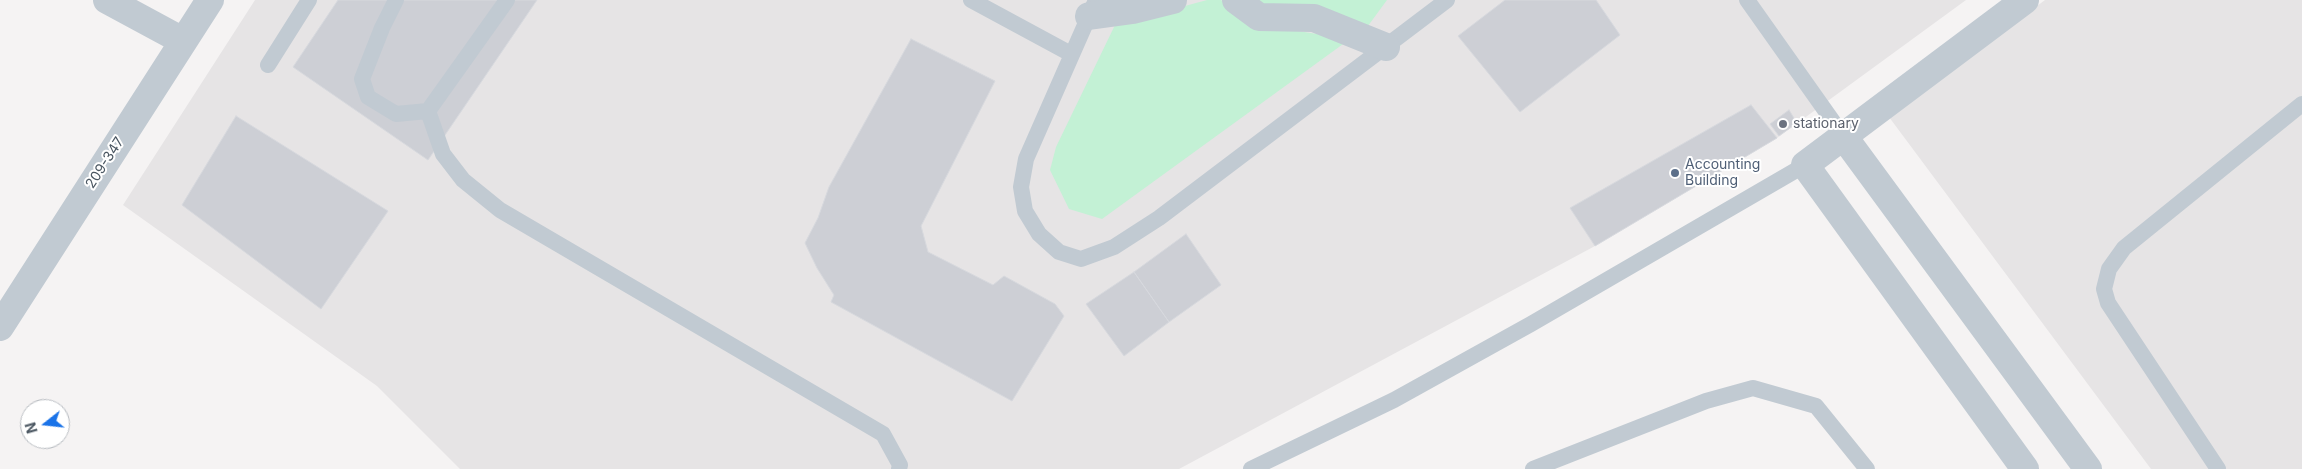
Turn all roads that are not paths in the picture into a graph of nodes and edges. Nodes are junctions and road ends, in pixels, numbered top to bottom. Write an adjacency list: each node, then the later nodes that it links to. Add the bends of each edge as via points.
1 (107, 0): 13 (street)
2 (210, 0): 13 (street, 209-347)
3 (309, 0): 16 (lane)
4 (396, 0): 18 (lane, via 362,79 368,97 396,114)
5 (507, 0): 18 (lane)
6 (971, 0): 15 (lane)
7 (1173, 0): 12 (street, via 1133,10)
8 (1236, 0): 14 (street, via 1259,17 1314,18)
9 (1447, 0): 14 (lane)
10 (1747, 0): 19 (lane)
11 (2026, 0): 19 (street)
12 (1093, 8): 15 (lane)
13 (183, 41): 21 (street, 209-347)
14 (1386, 47): 15 (lane, via 1159,218 1114,247 1081,259 1059,252 1039,234 1025,211 1021,187 1026,159)
15 (1071, 54)
16 (268, 65)
17 (2302, 104): 28 (lane, via 2124,248 2109,269 2104,289 2108,304)
18 (428, 112): 22 (lane, via 443,154 463,180 500,210 883,434 900,465)
19 (1844, 137): 20 (street); 27 (street)
20 (1805, 165): 23 (lane, via 1532,324 1394,400); 26 (street)
21 (0, 327)
22 (899, 469)
23 (1251, 469)
24 (1533, 469): 25 (lane, via 1706,401 1753,388 1816,406)
25 (1867, 469)
26 (2025, 469)
27 (2088, 469)
28 (2218, 469)

